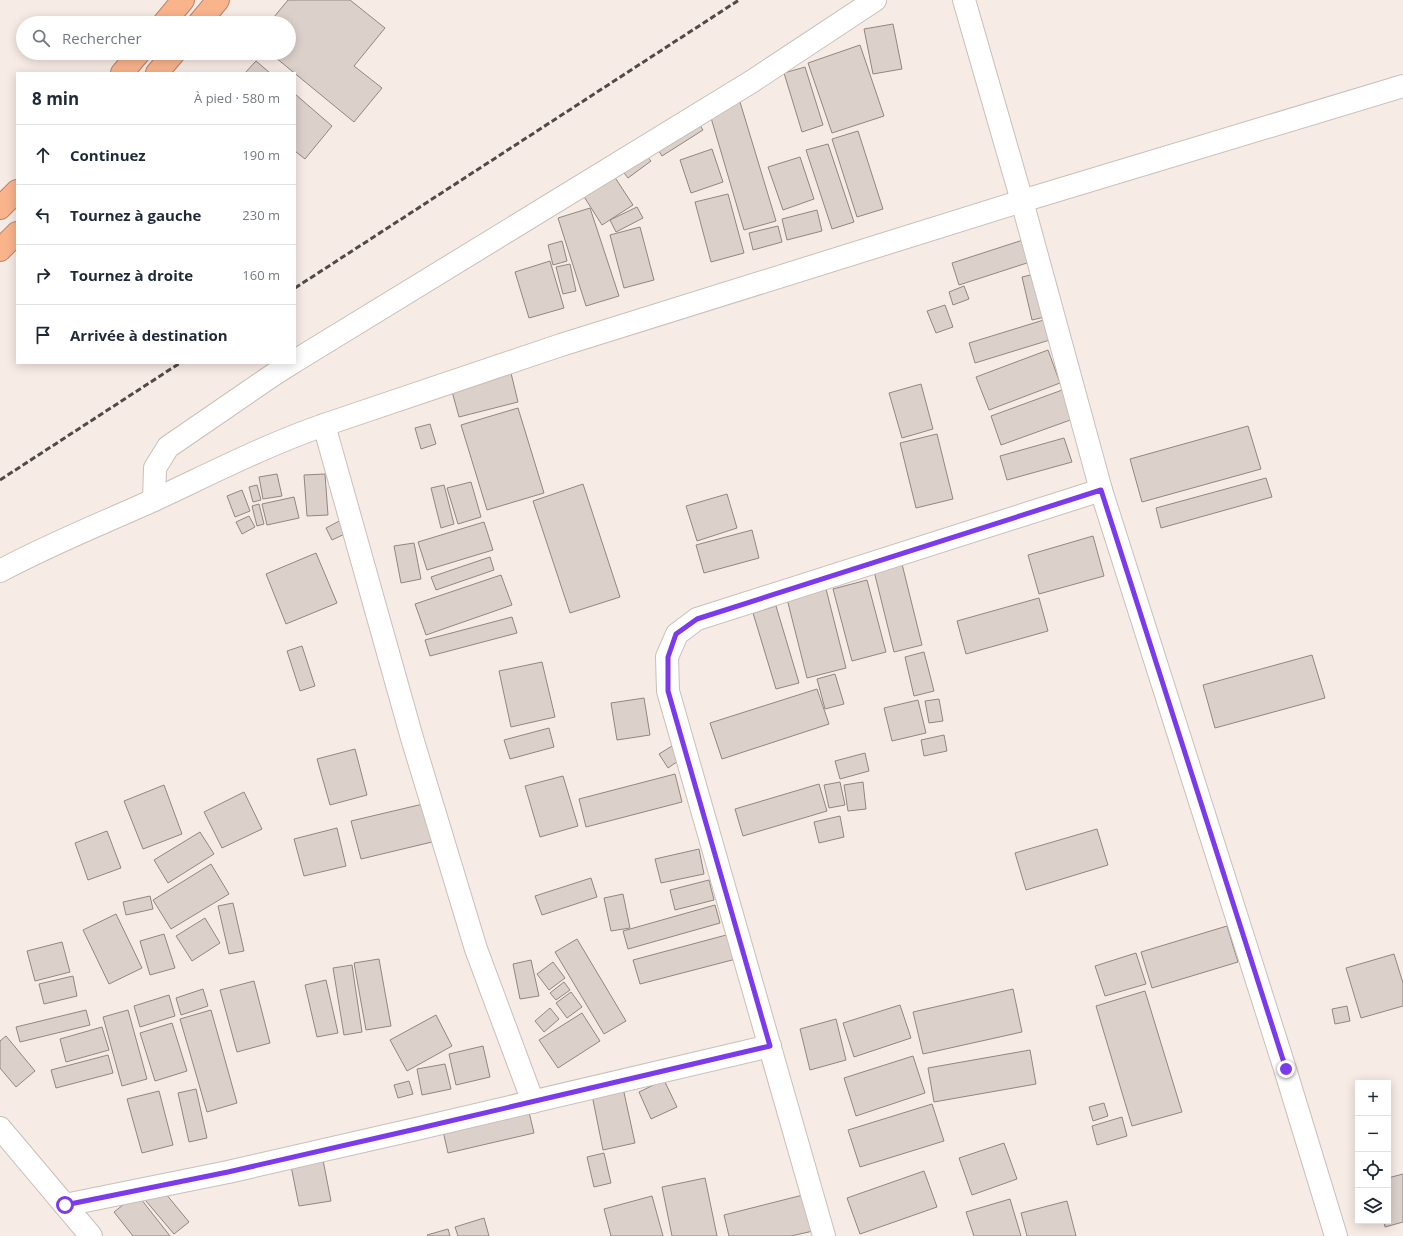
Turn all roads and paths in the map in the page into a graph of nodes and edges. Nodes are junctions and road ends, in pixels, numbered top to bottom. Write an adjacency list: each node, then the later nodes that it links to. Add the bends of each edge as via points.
1 (183, 0): 5 (highway)
2 (218, 0): 6 (highway)
3 (876, 0): 17 (street, via 751,82)
4 (964, 0): 13 (street)
5 (170, 16)
6 (205, 16)
7 (133, 60): 9 (highway)
8 (168, 60): 10 (highway)
9 (123, 72)
10 (158, 72)
11 (1403, 86): 13 (street)
12 (16, 192): 14 (highway)
13 (1022, 201): 19 (street, via 561,345); 20 (street)
14 (0, 208)
15 (16, 234): 16 (highway)
16 (0, 250)
17 (296, 360)
18 (290, 364): 21 (street, via 168,447 156,468)
19 (324, 425): 21 (street, via 300,433); 24 (street, via 414,745 476,950)
20 (1101, 490): 23 (street, via 697,619 676,634 668,657 668,691); 29 (street, via 1286,1069)
21 (154, 500): 22 (street)
22 (0, 571)
23 (770, 1046): 24 (street); 28 (street)
24 (533, 1102): 26 (street, via 228,1172)
25 (0, 1128): 26 (street)
26 (65, 1205): 27 (street)
27 (91, 1236)
28 (824, 1236)
29 (1336, 1236)

